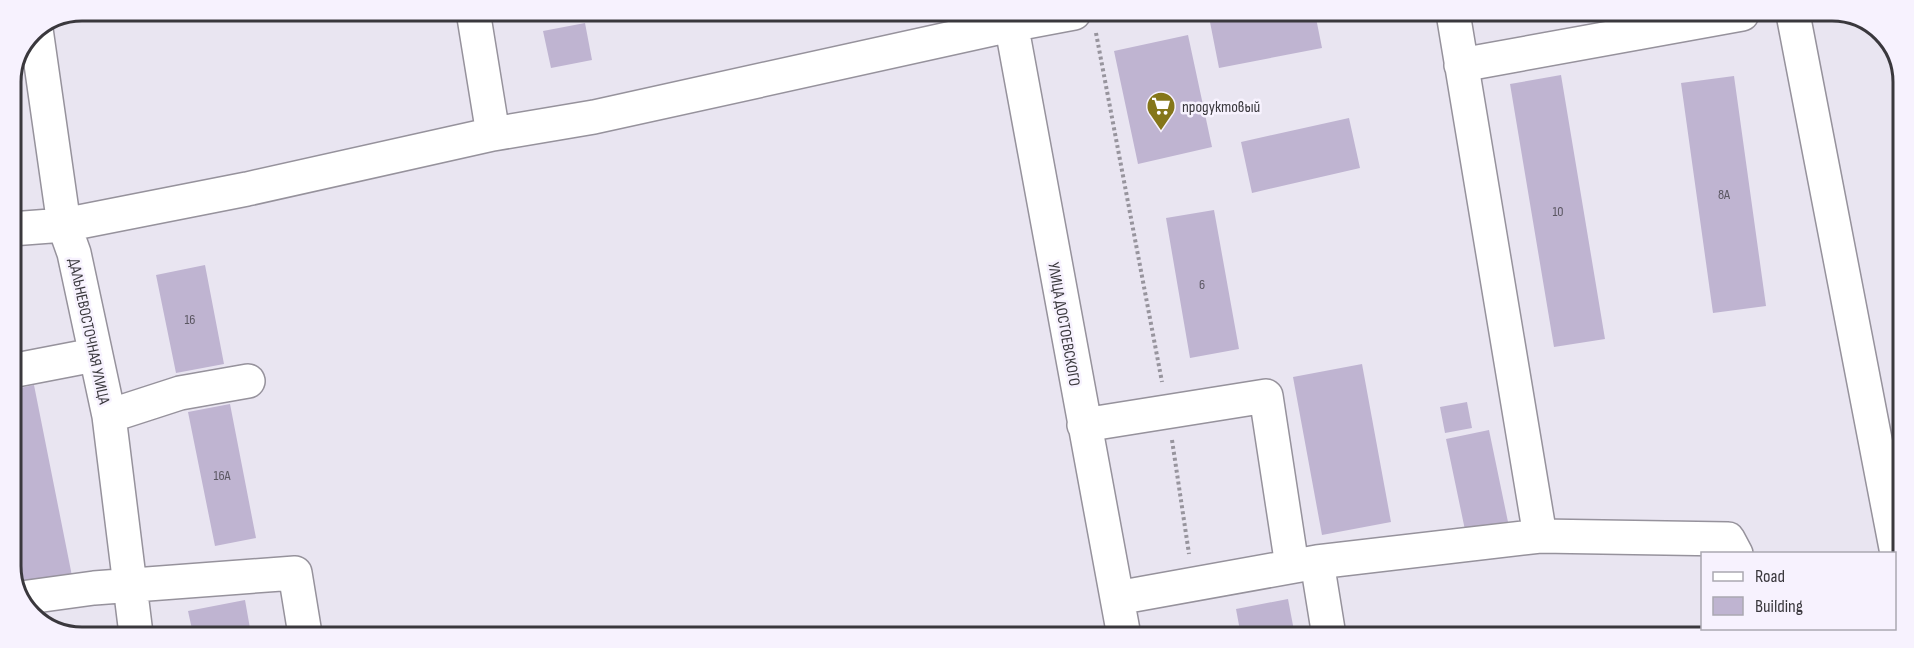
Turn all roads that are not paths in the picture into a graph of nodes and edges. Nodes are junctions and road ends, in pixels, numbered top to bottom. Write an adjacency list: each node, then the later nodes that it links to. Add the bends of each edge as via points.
1 (475, 21): 9 (street)
2 (1002, 21): 9 (street, via 594,117)
3 (1010, 21): 16 (street, УЛИЦА ДОСТОЕВСКОГО)
4 (1454, 21): 8 (street)
5 (1703, 21): 8 (street)
6 (1793, 21): 17 (street)
7 (38, 41): 10 (street, ДАЛЬНЕВОСТОЧНАЯ УЛИЦА)
8 (1461, 65): 18 (street)
9 (493, 134): 10 (street)
10 (64, 225): 11 (street); 12 (street, ДАЛЬНЕВОСТОЧНАЯ УЛИЦА, via 74,253)
11 (21, 228)
12 (94, 354): 13 (street); 15 (street, ДАЛЬНЕВОСТОЧНАЯ УЛИЦА)
13 (21, 369)
14 (248, 381): 15 (street, via 180,393)
15 (109, 416): 21 (street, ДАЛЬНЕВОСТОЧНАЯ УЛИЦА)
16 (1084, 425): 20 (street, via 1266,396); 23 (street, УЛИЦА ДОСТОЕВСКОГО)
17 (1893, 533)
18 (1540, 536): 19 (street, via 1728,539); 20 (street)
19 (1735, 552)
20 (1304, 564): 23 (street); 27 (street)
21 (131, 585): 22 (street); 24 (street, ДАЛЬНЕВОСТОЧНАЯ УЛИЦА); 25 (street, via 295,573)
22 (29, 597)
23 (1117, 598): 26 (street, УЛИЦА ДОСТОЕВСКОГО)
24 (135, 627)
25 (304, 627)
26 (1122, 627)
27 (1326, 627)

